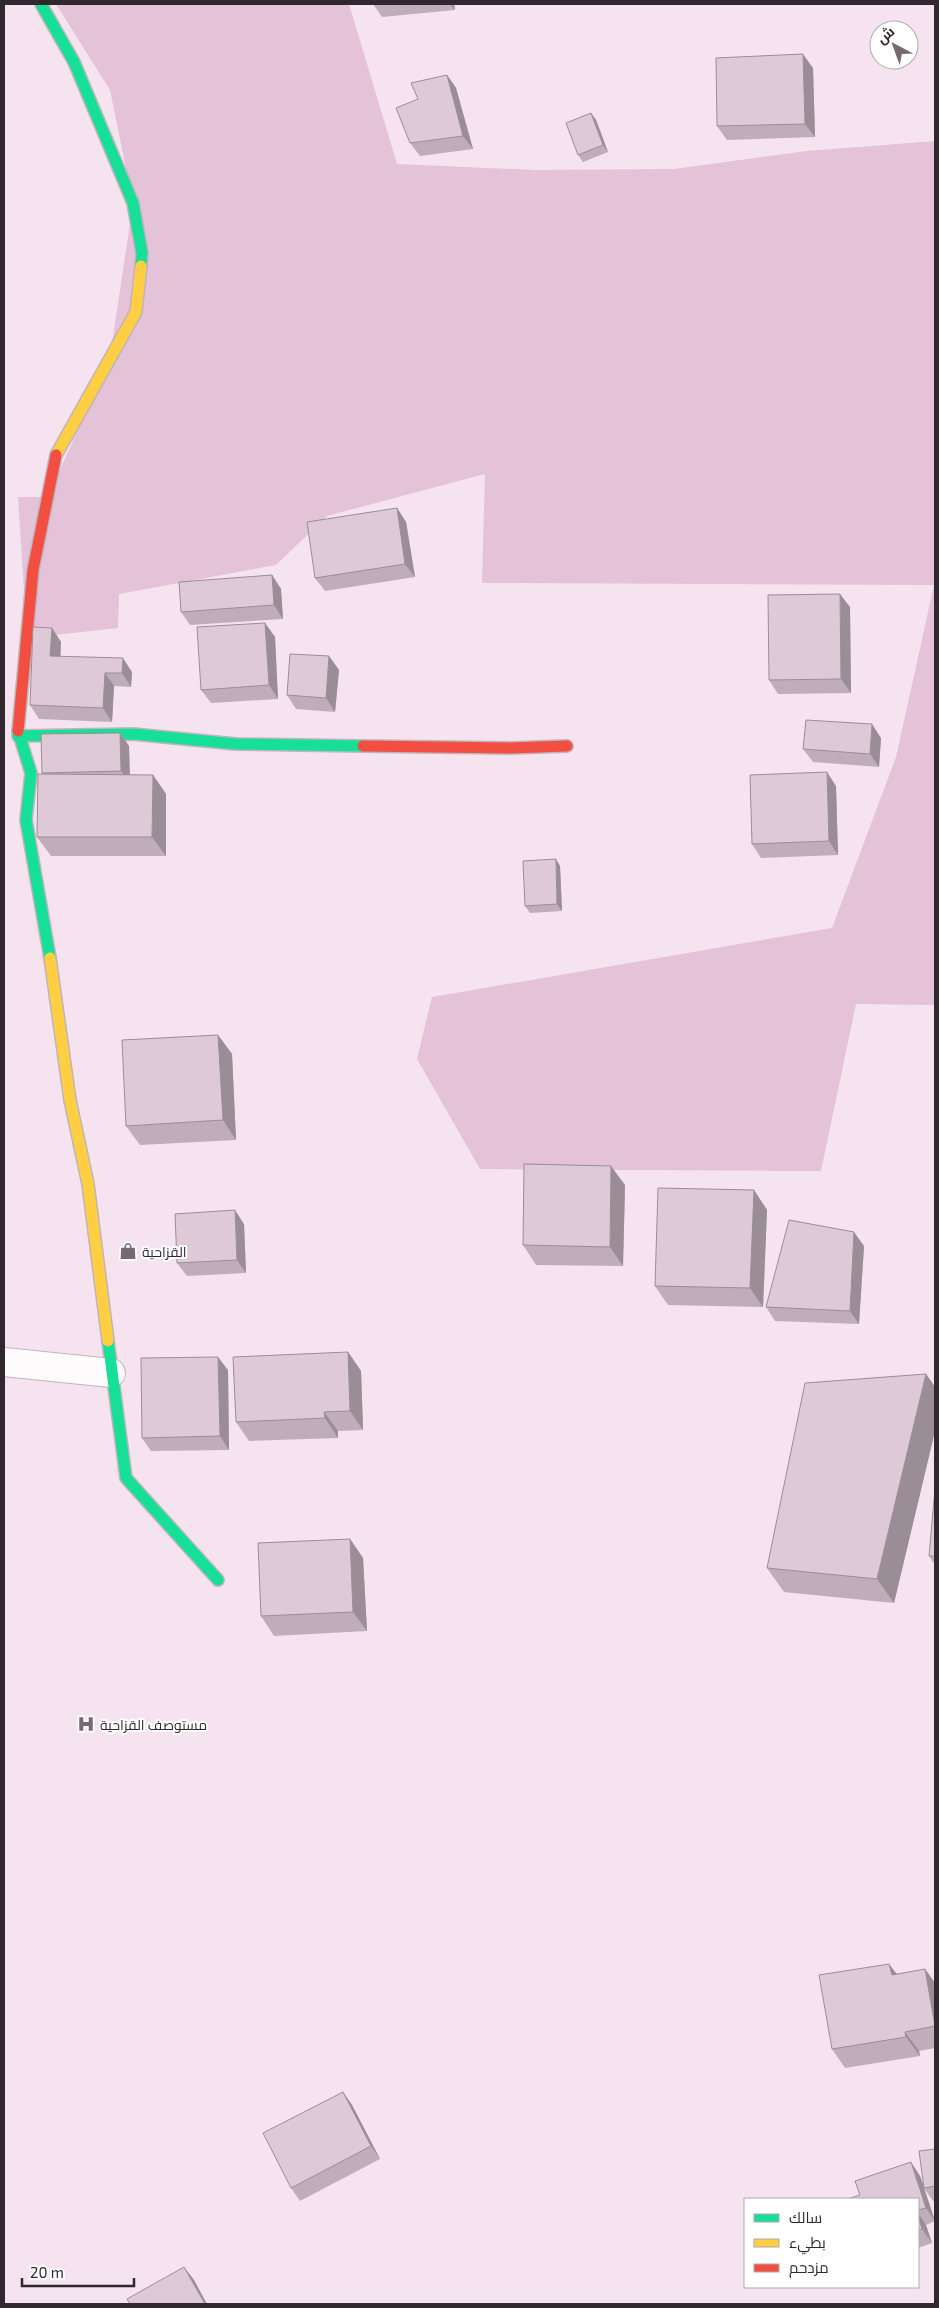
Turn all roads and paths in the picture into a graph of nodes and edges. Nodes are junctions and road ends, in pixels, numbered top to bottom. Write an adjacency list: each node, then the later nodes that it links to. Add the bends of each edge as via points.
1 (41, 4): 2 (street, via 74,62 133,203 142,253 136,312 55,456 33,570)
2 (18, 736): 3 (street, via 133,734 236,744); 5 (street, via 31,773 26,820 54,980 70,1100 88,1184)
3 (567, 746)
4 (4, 1362): 5 (street)
5 (111, 1373): 6 (street, via 126,1478)
6 (218, 1580)

